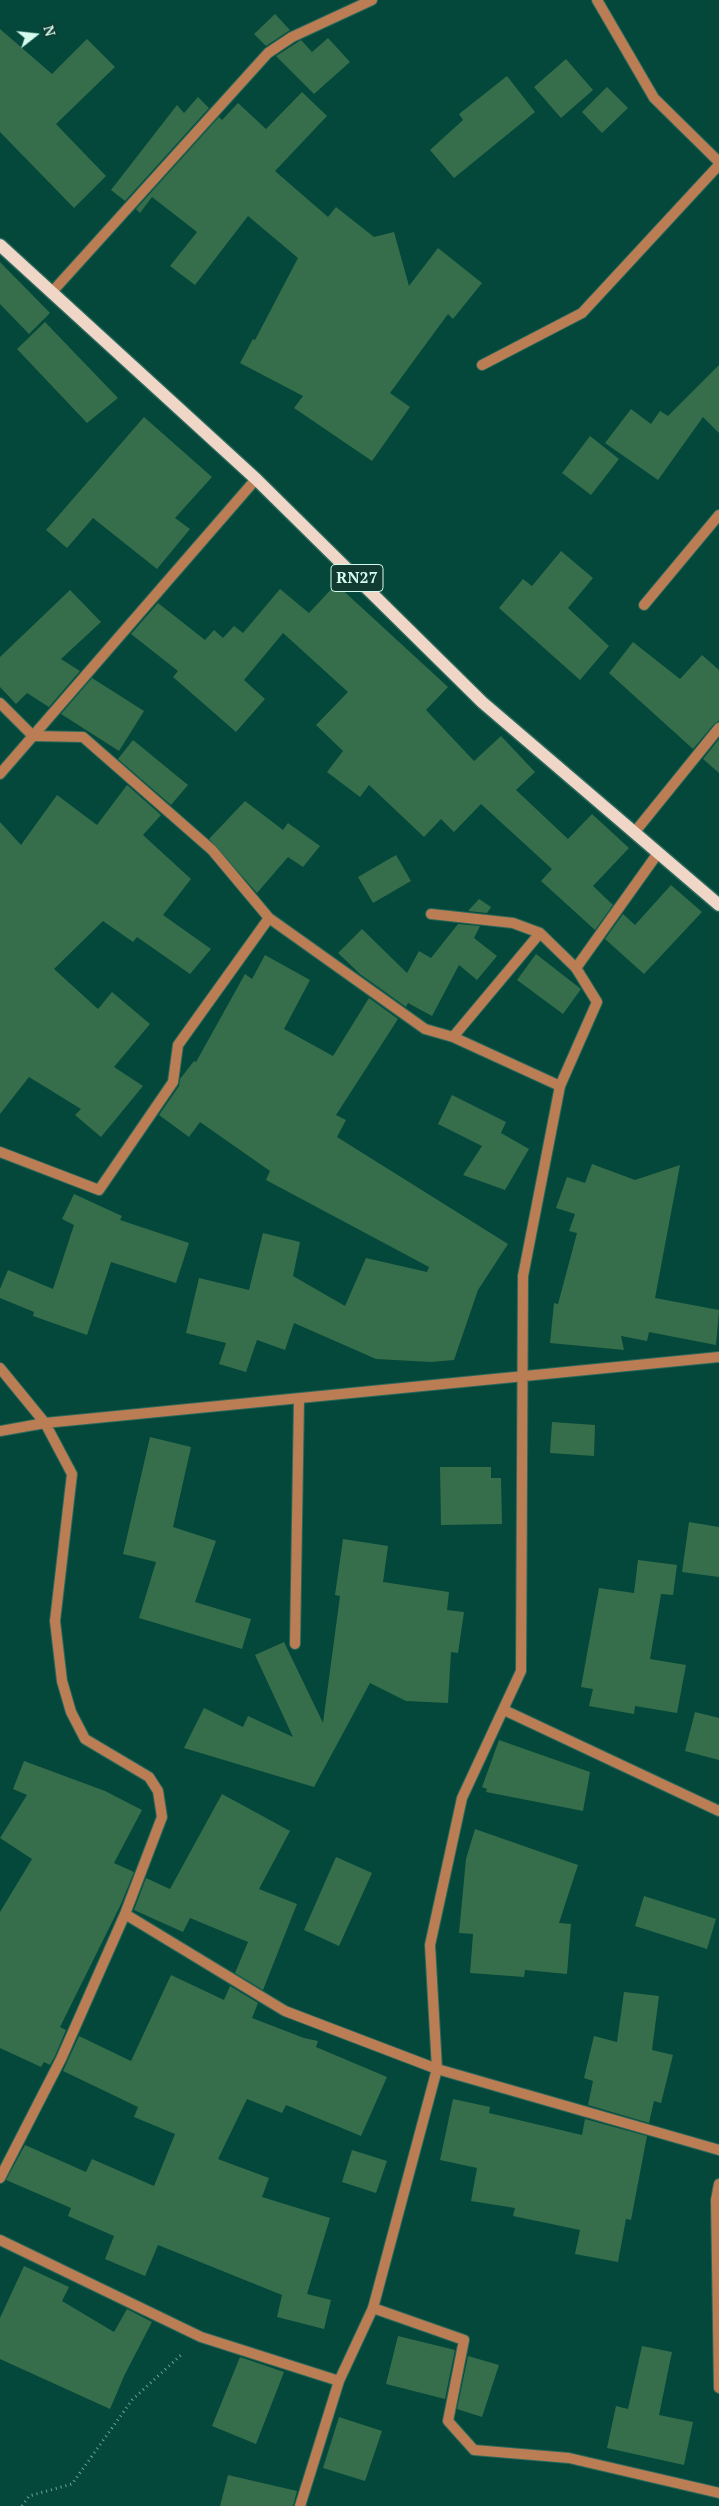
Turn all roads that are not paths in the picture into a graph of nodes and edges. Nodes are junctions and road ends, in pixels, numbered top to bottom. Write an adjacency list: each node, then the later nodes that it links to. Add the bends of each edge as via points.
1 (372, 0): 5 (street, via 292,37 268,53)
2 (597, 0): 3 (street, via 654,98)
3 (719, 163): 6 (street, via 582,313)
4 (0, 245): 5 (main road, RN27)
5 (52, 292): 7 (main road, RN27)
6 (482, 365)
7 (256, 479): 12 (street); 14 (main road, RN27, via 482,702)
8 (719, 515): 9 (street)
9 (644, 605)
10 (0, 703): 12 (street)
11 (719, 728): 14 (street)
12 (33, 736): 13 (street); 18 (street, via 83,737 212,850)
13 (0, 774)
14 (634, 833): 15 (main road, RN27)
15 (658, 853): 16 (main road, RN27); 20 (street)
16 (719, 905)
17 (431, 914): 19 (street, via 513,923)
18 (269, 918): 21 (street, via 425,1029); 23 (street, via 178,1045 173,1082 100,1190)
19 (540, 933): 20 (street); 21 (street)
20 (576, 968): 22 (street, via 597,1002)
21 (453, 1037): 22 (street)
22 (560, 1086): 26 (street, via 523,1276)
23 (0, 1152)
24 (719, 1357): 26 (street)
25 (0, 1368): 28 (street)
26 (522, 1375): 27 (street); 31 (street, via 521,1671)
27 (299, 1399): 28 (street); 30 (street)
28 (45, 1423): 29 (street); 33 (street, via 72,1474 55,1621 62,1681 69,1704 85,1739 149,1776 158,1791 162,1817)
29 (0, 1431)
30 (295, 1644)
31 (504, 1710): 32 (street); 34 (street, via 462,1798 430,1945)
32 (719, 1811)
33 (125, 1914): 34 (street, via 285,2012); 36 (street, via 60,2059)
34 (437, 2069): 35 (street); 40 (street)
35 (719, 2150)
36 (0, 2178)
37 (719, 2184): 38 (street)
38 (718, 2201): 42 (street)
39 (0, 2240): 41 (street, via 201,2337)
40 (374, 2308): 41 (street); 43 (street, via 464,2340 448,2421 474,2450 569,2458)
41 (338, 2382): 44 (street)
42 (719, 2388)
43 (719, 2493)
44 (300, 2506)

